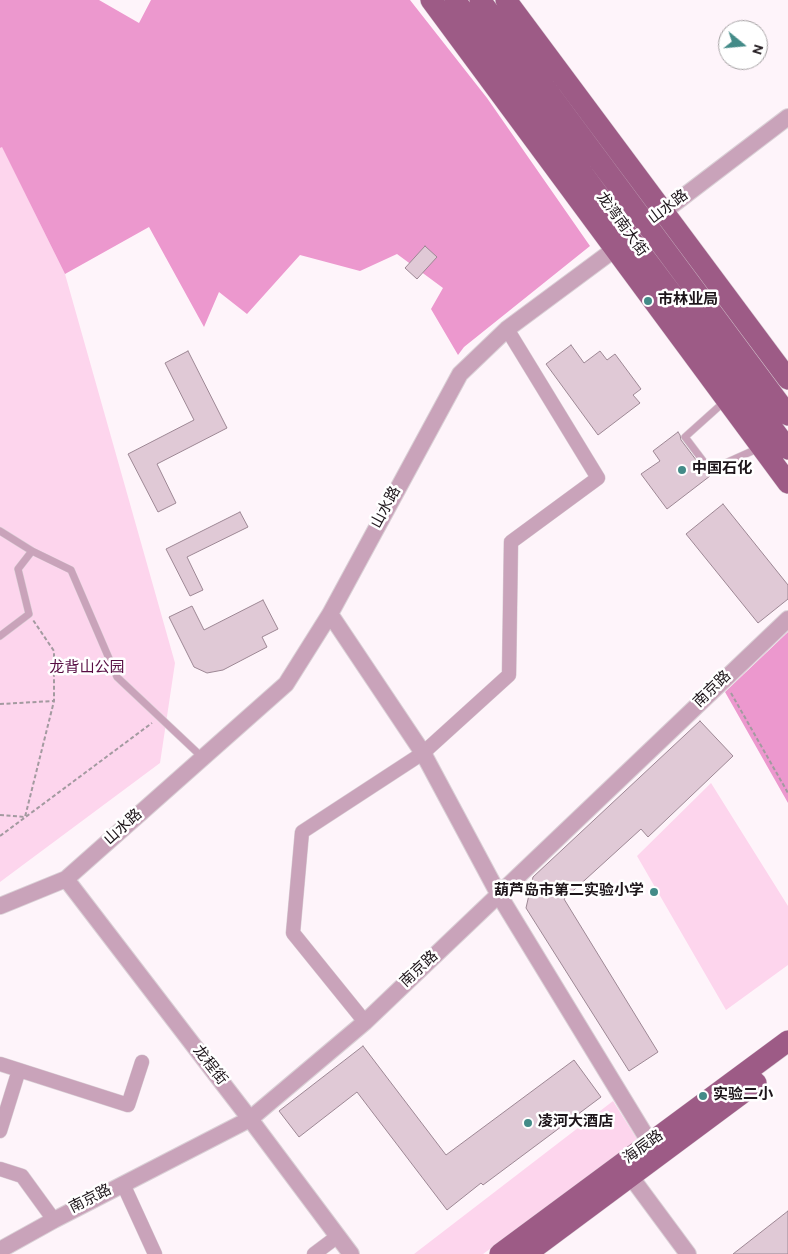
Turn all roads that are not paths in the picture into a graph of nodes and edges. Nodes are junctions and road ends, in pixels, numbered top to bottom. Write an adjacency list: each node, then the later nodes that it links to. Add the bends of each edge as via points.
1 (431, 0): 8 (main road)
2 (455, 0): 8 (main road, 龙湾南大街)
3 (480, 0): 7 (main road, 龙湾南大街)
4 (506, 0): 6 (main road)
5 (788, 118): 6 (street, 山水路)
6 (664, 212): 7 (street, 山水路); 10 (main road)
7 (647, 225): 8 (street, 山水路); 11 (main road, 龙湾南大街)
8 (622, 243): 9 (street, 山水路); 12 (main road, 龙湾南大街)
9 (507, 329): 18 (street, 山水路, via 460,374); 21 (street, via 598,478 511,542 509,675)
10 (788, 379)
11 (781, 389): 13 (main road, 龙湾南大街)
12 (734, 393): 14 (main road, 龙湾南大街); 14 (lane, via 685,437 710,470)
13 (788, 414)
14 (773, 443): 15 (main road, 龙湾南大街)
15 (788, 483)
16 (0, 531): 17 (lane)
17 (32, 552): 20 (lane, via 18,569 29,614); 22 (lane, via 71,570 117,677)
18 (330, 614): 21 (street); 22 (street, 山水路, via 286,684)
19 (788, 619): 24 (street, 南京路)
20 (0, 636)
21 (423, 753): 24 (street); 26 (street, via 302,832 293,933)
22 (203, 758): 23 (street, 山水路)
23 (66, 879): 25 (street, 山水路); 32 (street, 龙程街)
24 (499, 895): 26 (street, 南京路); 34 (street)
25 (0, 906)
26 (365, 1022): 32 (street, 南京路)
27 (788, 1041): 34 (main road, 海辰路)
28 (788, 1059): 36 (main road, 海辰路)
29 (142, 1062): 31 (street, via 128,1105)
30 (0, 1064): 31 (street)
31 (20, 1070): 33 (street)
32 (250, 1119): 37 (street, 南京路); 39 (street, 龙程街)
33 (0, 1131)
34 (650, 1143): 45 (main road, 海辰路)
35 (0, 1169): 38 (street, via 22,1176)
36 (631, 1176): 40 (main road, 海辰路); 46 (street)
37 (123, 1184): 38 (street, 南京路); 42 (street)
38 (54, 1220): 41 (street, 南京路)
39 (338, 1236): 43 (street); 44 (street, 龙程街)
40 (538, 1248)
41 (0, 1250)
42 (155, 1254)
43 (314, 1254)
44 (351, 1254)
45 (500, 1254)
46 (688, 1254)

